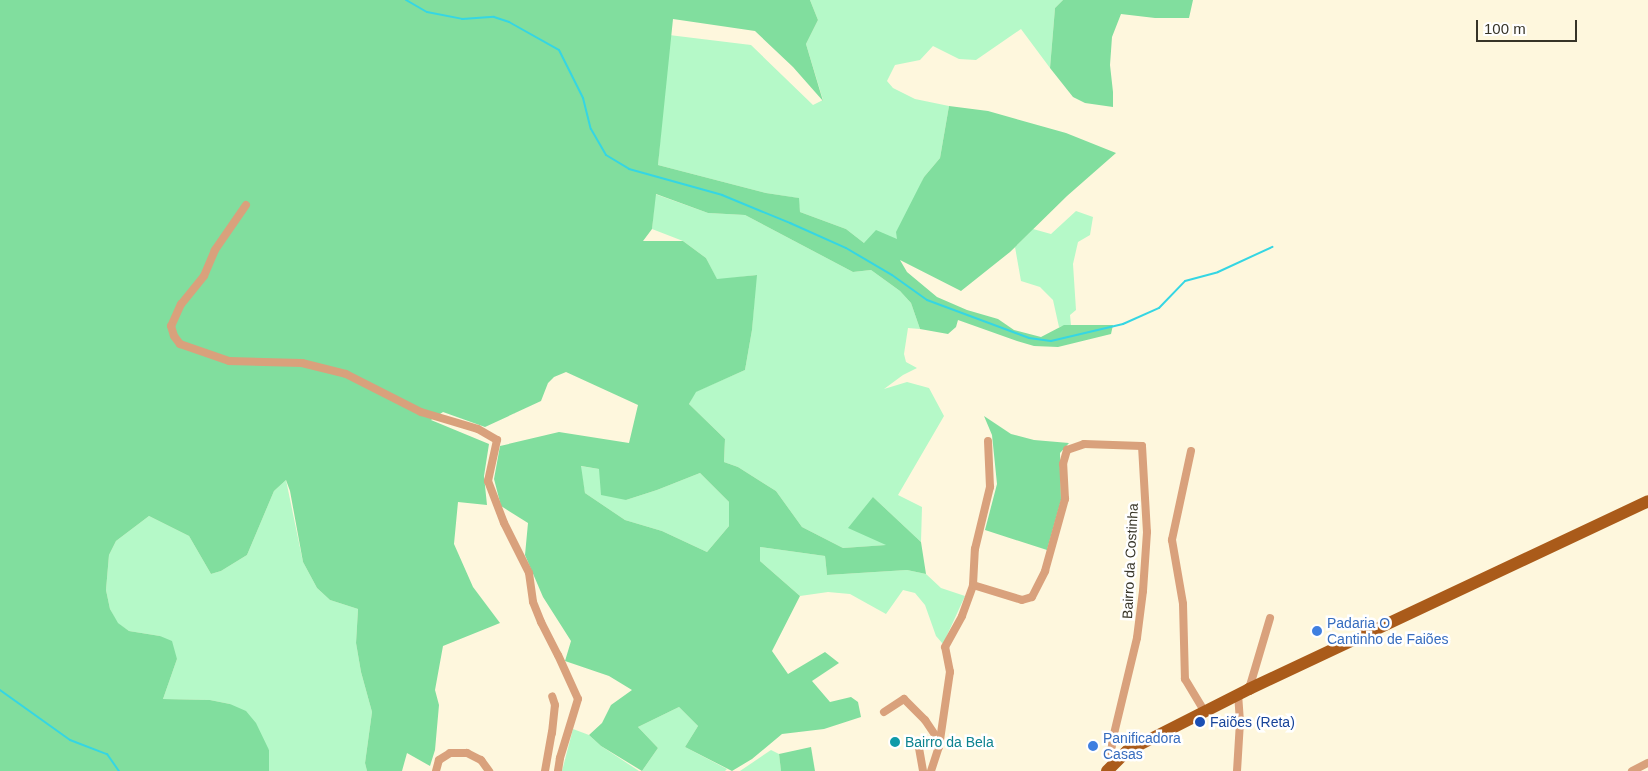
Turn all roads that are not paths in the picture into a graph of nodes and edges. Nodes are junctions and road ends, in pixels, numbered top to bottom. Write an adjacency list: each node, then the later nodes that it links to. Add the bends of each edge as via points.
1 (246, 205): 18 (street, via 215,250 204,276 181,304 171,326 174,336 180,344 229,361 302,363 346,374 421,412 478,429 497,440 488,481 529,573 533,602 541,622 578,699)
2 (988, 441): 5 (street, via 990,487 975,549)
3 (1191, 451): 10 (street, via 1172,540 1184,604 1185,679)
4 (1648, 501): 7 (main road)
5 (973, 585): 11 (street, via 962,616 945,647 950,672); 14 (street, Bairro da Costinha, via 1022,600 1032,597 1045,571 1065,499 1063,464 1067,450 1084,444 1142,446 1147,532 1143,591 1137,638 1110,752)
6 (1270, 618): 7 (street)
7 (1244, 692): 10 (main road); 21 (street)
8 (552, 696): 17 (street, via 554,715)
9 (884, 712): 11 (street, via 904,699 925,720)
10 (1205, 712): 14 (main road, via 1127,751)
11 (940, 742): 20 (street)
12 (919, 748): 19 (street)
13 (1648, 762): 22 (street)
14 (1111, 766)
15 (436, 771): 16 (street, via 439,760 450,754 467,753 481,760)
16 (489, 771)
17 (545, 771)
18 (558, 771)
19 (923, 771)
20 (931, 771)
21 (1237, 771)
22 (1632, 771)

